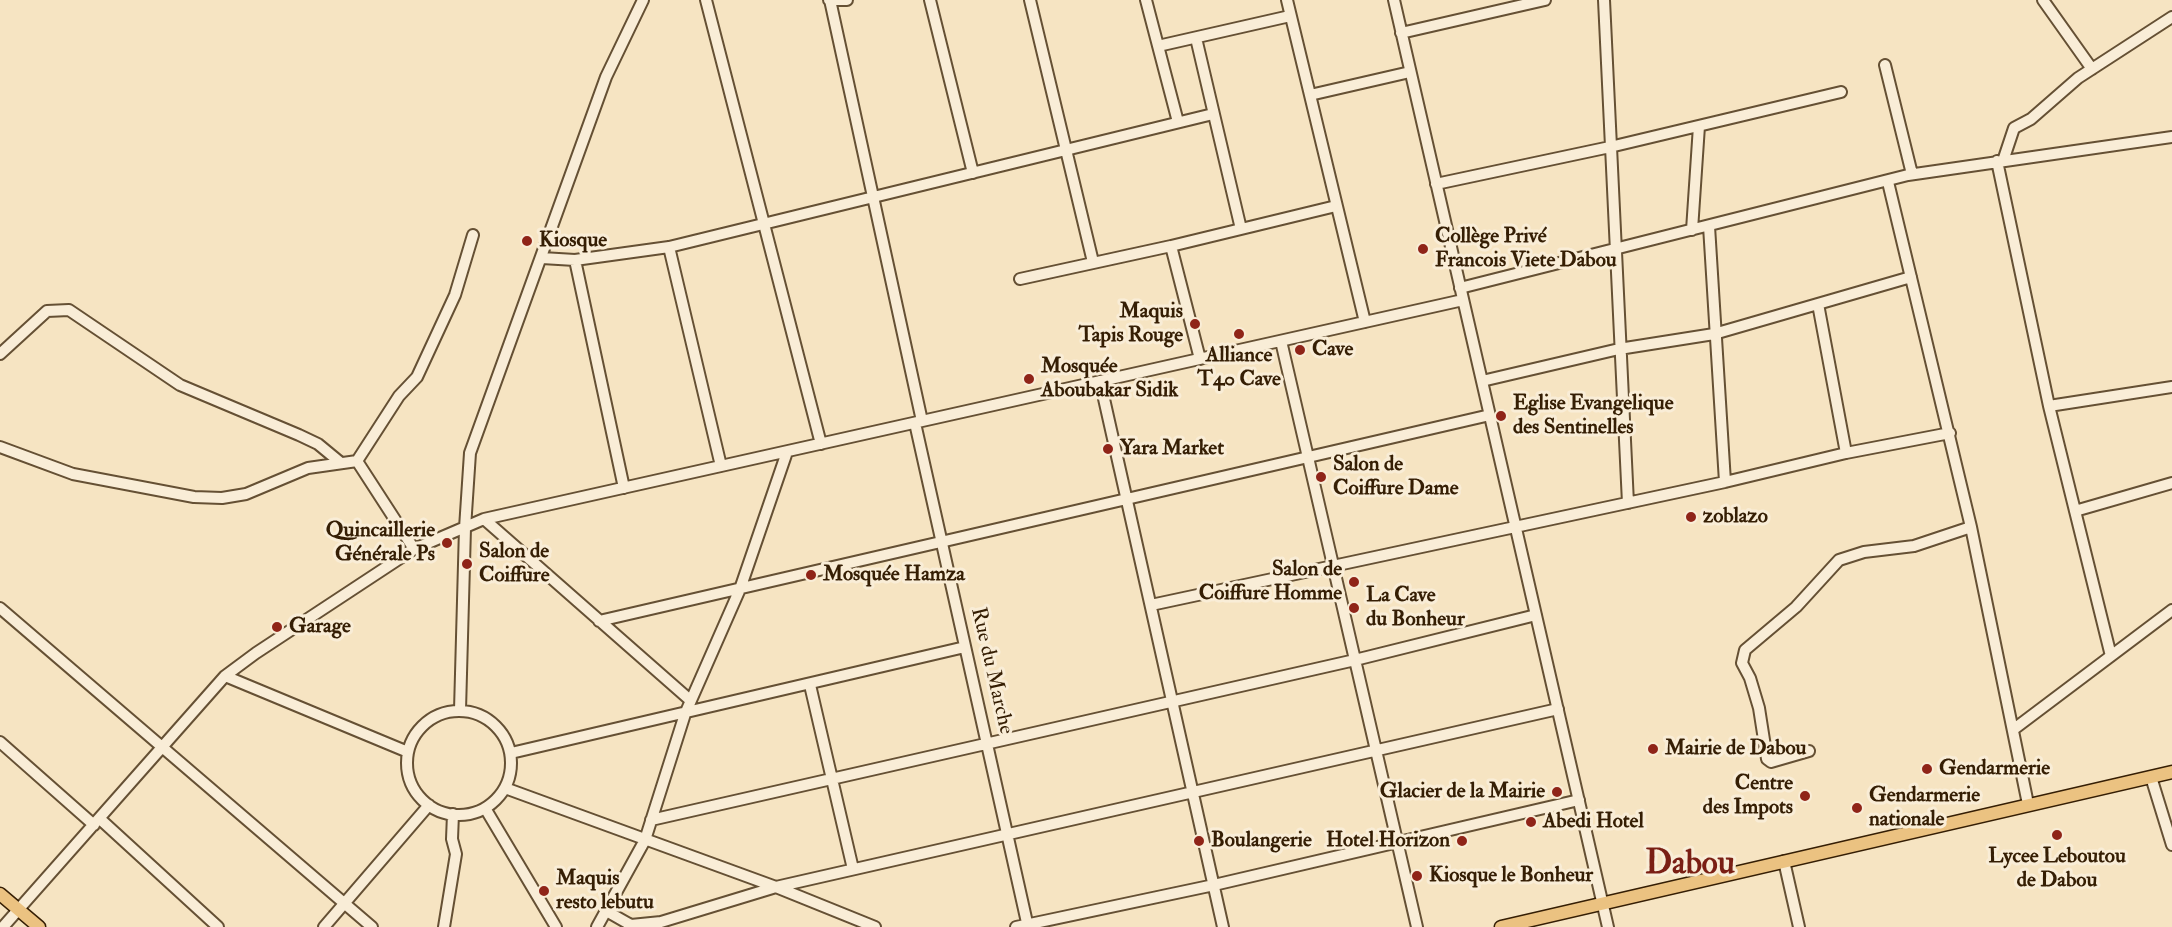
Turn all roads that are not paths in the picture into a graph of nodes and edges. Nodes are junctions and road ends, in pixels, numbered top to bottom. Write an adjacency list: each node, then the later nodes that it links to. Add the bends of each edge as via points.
1 (643, 0): 44 (street, via 606,77)
2 (706, 0): 36 (street)
3 (830, 0): 4 (street); 34 (street, Rue du Marche)
4 (847, 0)
5 (930, 0): 30 (street)
6 (1030, 0): 28 (street)
7 (1146, 0): 17 (street)
8 (1287, 0): 13 (street)
9 (1394, 0): 15 (street)
10 (1545, 0): 15 (street)
11 (1604, 0): 27 (street)
12 (2043, 0): 19 (street)
13 (1290, 16): 16 (street); 22 (street)
14 (2172, 17): 19 (street)
15 (1401, 33): 20 (street)
16 (1196, 38): 17 (street); 23 (street)
17 (1158, 46): 24 (street)
18 (1885, 65): 31 (street)
19 (2092, 69): 29 (street, via 2031,119 2014,128)
20 (1410, 72): 22 (street); 33 (street)
21 (1841, 92): 25 (street)
22 (1310, 95): 35 (street)
23 (1213, 114): 24 (street); 38 (street)
24 (1178, 122): 28 (street)
25 (1699, 126): 27 (street); 39 (street)
26 (2172, 137): 29 (street)
27 (1610, 147): 33 (street); 43 (street)
28 (1066, 148): 30 (street); 46 (street)
29 (2000, 161): 31 (street); 61 (street)
30 (973, 173): 34 (street)
31 (1912, 174): 32 (street)
32 (1888, 182): 37 (street); 47 (street)
33 (1436, 184): 49 (street)
34 (873, 200): 36 (street); 63 (street, Rue du Marche)
35 (1336, 206): 38 (street); 52 (street)
36 (765, 224): 42 (street); 65 (street)
37 (1709, 226): 39 (street); 53 (street)
38 (1241, 229): 41 (street)
39 (1692, 230): 43 (street)
40 (472, 235): 70 (street, via 454,295 417,377)
41 (1171, 246): 46 (street); 57 (street)
42 (669, 247): 45 (street); 72 (street)
43 (1614, 250): 49 (street); 55 (street)
44 (542, 258): 45 (street); 82 (street, via 470,453)
45 (575, 260): 75 (street)
46 (1093, 262): 48 (street)
47 (1911, 277): 51 (street); 64 (street)
48 (1020, 279)
49 (1460, 288): 50 (street)
50 (1463, 300): 52 (street); 59 (street)
51 (1818, 304): 53 (street); 68 (street)
52 (1365, 322): 54 (street)
53 (1714, 334): 55 (street); 73 (street)
54 (1281, 341): 57 (street); 69 (street)
55 (1619, 349): 59 (street); 77 (street)
56 (0, 354): 71 (street, via 46,311 69,310 180,385 318,444)
57 (1200, 359): 58 (street)
58 (1100, 381): 63 (street); 76 (street)
59 (1482, 381): 62 (street)
60 (2172, 387): 61 (street)
61 (2049, 406): 78 (street)
62 (1490, 415): 69 (street); 80 (street)
63 (918, 422): 65 (street); 83 (street, Rue du Marche)
64 (1950, 434): 68 (street); 81 (street)
65 (821, 444): 67 (street)
66 (0, 447): 71 (street, via 73,474 213,498 246,494 308,468)
67 (787, 452): 72 (street); 86 (street)
68 (1846, 453): 73 (street)
69 (1307, 457): 76 (street); 85 (street)
70 (357, 460): 71 (street); 84 (street)
71 (341, 463)
72 (721, 466): 75 (street)
73 (1725, 483): 77 (street)
74 (2172, 485): 78 (street)
75 (624, 488): 79 (street)
76 (1127, 499): 83 (street); 87 (street)
77 (1628, 503): 80 (street)
78 (2075, 511): 93 (street)
79 (484, 519): 82 (street); 91 (street)
80 (1515, 526): 85 (street); 90 (street)
81 (1971, 527): 102 (street); 107 (street, via 1914,546 1864,552 1839,560 1796,607 1745,650 1742,663 1759,708 1767,759 1771,762)
82 (465, 528): 84 (street); 100 (street)
83 (942, 542): 86 (street); 92 (street, Rue du Marche)
84 (414, 549): 95 (street)
85 (1333, 565): 87 (street); 94 (street)
86 (740, 589): 91 (street); 97 (street)
87 (1151, 605): 98 (street)
88 (0, 608): 105 (street)
89 (2172, 610): 93 (street)
90 (1536, 615): 94 (street); 99 (street)
91 (599, 621): 97 (street)
92 (965, 647): 96 (street); 104 (street, Rue du Marche)
93 (2111, 656): 102 (street)
94 (1355, 660): 98 (street); 106 (street)
95 (225, 676): 105 (street); 108 (street)
96 (810, 685): 101 (street); 112 (street)
97 (690, 700): 101 (street)
98 (1172, 701): 104 (street); 114 (street)
99 (1558, 709): 106 (street); 115 (street)
100 (460, 710): 108 (street, via 442,713 426,722); 109 (street, via 493,723 505,736)
101 (685, 714): 109 (street); 120 (street)
102 (2014, 729): 116 (street)
103 (0, 742): 121 (street)
104 (987, 743): 112 (street); 122 (street, Rue du Marche)
105 (163, 746): 121 (street); 131 (street)
106 (1376, 750): 114 (street); 124 (street)
107 (1809, 751)
108 (408, 752): 117 (street, via 410,781)
109 (511, 753): 113 (street, via 511,771)
110 (2172, 772): 111 (main road)
111 (2151, 777): 116 (main road); 125 (street)
112 (832, 778): 120 (street); 127 (street)
113 (505, 788): 118 (street); 123 (street)
114 (1193, 793): 122 (street); 128 (street)
115 (1579, 800): 124 (street); 132 (street)
116 (2028, 804): 126 (main road)
117 (429, 805): 119 (street); 131 (street)
118 (485, 808): 119 (street, via 470,814); 142 (street)
119 (453, 814): 141 (street, via 456,854)
120 (651, 820): 123 (street)
121 (97, 822): 133 (street); 138 (street)
122 (1008, 836): 127 (street); 135 (street, Rue du Marche)
123 (645, 840): 129 (street); 134 (street)
124 (1398, 842): 128 (street); 147 (street)
125 (2172, 845)
126 (1784, 861): 132 (main road); 150 (street)
127 (853, 869): 129 (street)
128 (1214, 885): 135 (street); 146 (street)
129 (776, 887): 134 (street, via 661,922 631,925); 144 (street)
130 (0, 894): 133 (main road)
131 (345, 903): 139 (street); 140 (street)
132 (1603, 903): 148 (main road); 149 (street)
133 (18, 909): 136 (street); 137 (main road)
134 (608, 912): 143 (street)
135 (1028, 926): 145 (street)
136 (3, 927)
137 (39, 927)
138 (218, 927)
139 (324, 927)
140 (372, 927)
141 (444, 927)
142 (556, 927)
143 (597, 927)
144 (875, 927)
145 (1016, 927)
146 (1223, 927)
147 (1417, 927)
148 (1501, 927)
149 (1608, 927)
150 (1799, 927)

